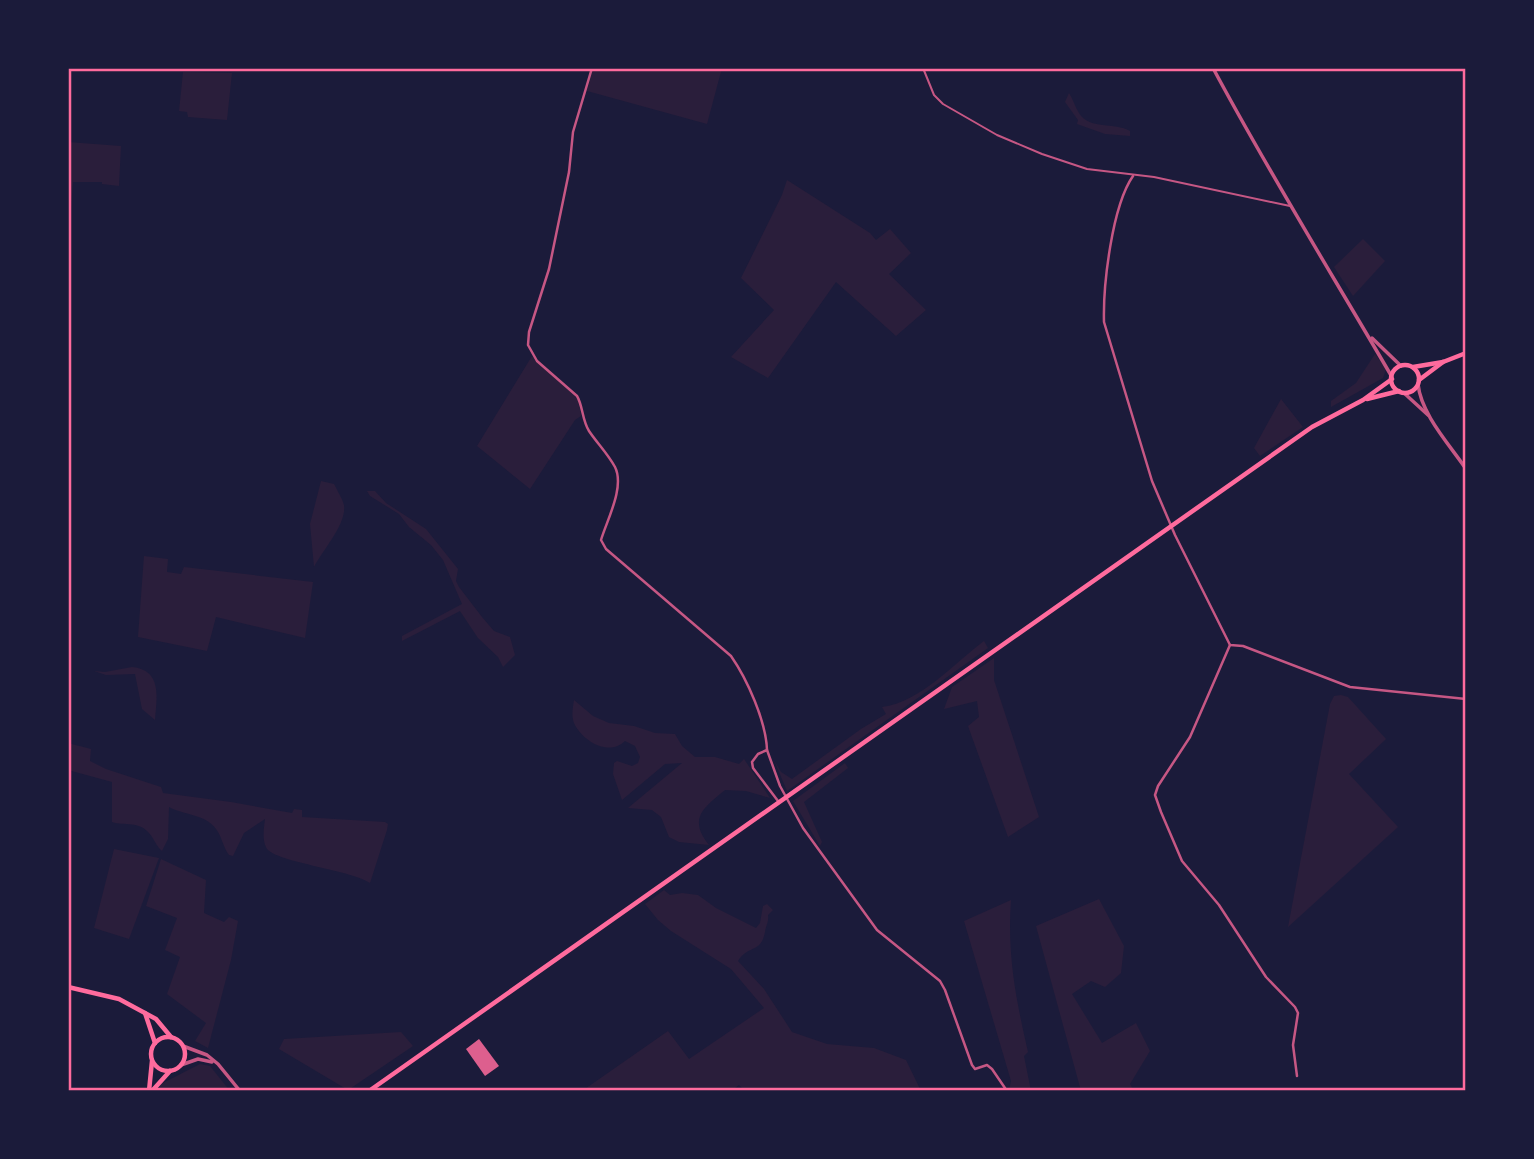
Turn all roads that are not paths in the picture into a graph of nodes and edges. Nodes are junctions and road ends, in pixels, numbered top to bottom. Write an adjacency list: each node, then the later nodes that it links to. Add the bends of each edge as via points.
1 (592, 68): 19 (street, via 573,132 549,269 528,345 537,361 577,396 589,430 617,470 618,487 601,541 730,656 759,714)
2 (923, 68): 4 (lane, via 934,96 997,135 1087,169)
3 (1213, 68): 5 (street)
4 (1133, 176): 5 (lane); 17 (street, via 1126,186 1110,249 1104,322 1142,454 1175,535)
5 (1291, 206): 6 (street)
6 (1369, 336): 9 (street); 11 (street)
7 (1466, 353): 8 (main road)
8 (1443, 362): 10 (main road); 12 (main road)
9 (1401, 366): 10 (main road); 11 (main road)
10 (1412, 367): 12 (main road)
11 (1392, 378): 13 (main road); 14 (main road)
12 (1418, 382): 13 (main road, via 1414,390); 15 (street)
13 (1402, 392): 14 (main road); 15 (street)
14 (1363, 400): 20 (main road, via 1301,435)
15 (1432, 419): 16 (street)
16 (1466, 469)
17 (1230, 646): 18 (street, via 1243,646 1350,687); 30 (street, via 1190,737 1155,795 1182,861 1219,905 1266,977 1295,1007)
18 (1466, 699)
19 (767, 750): 20 (street, via 758,754 753,768); 34 (street, via 803,828 877,930 940,981 972,1065 975,1069 987,1065)
20 (777, 804): 33 (main road)
21 (68, 987): 22 (main road, via 119,999)
22 (145, 1013): 23 (main road); 24 (main road)
23 (171, 1037): 24 (main road); 25 (main road)
24 (155, 1043): 26 (main road)
25 (183, 1046): 27 (street); 28 (main road)
26 (152, 1060): 29 (main road, via 159,1068); 31 (main road)
27 (218, 1064): 28 (street, via 198,1059); 32 (street)
28 (181, 1065): 29 (main road)
29 (170, 1070): 31 (main road)
30 (1297, 1076)
31 (151, 1091)
32 (240, 1091)
33 (369, 1091)
34 (1006, 1091)

